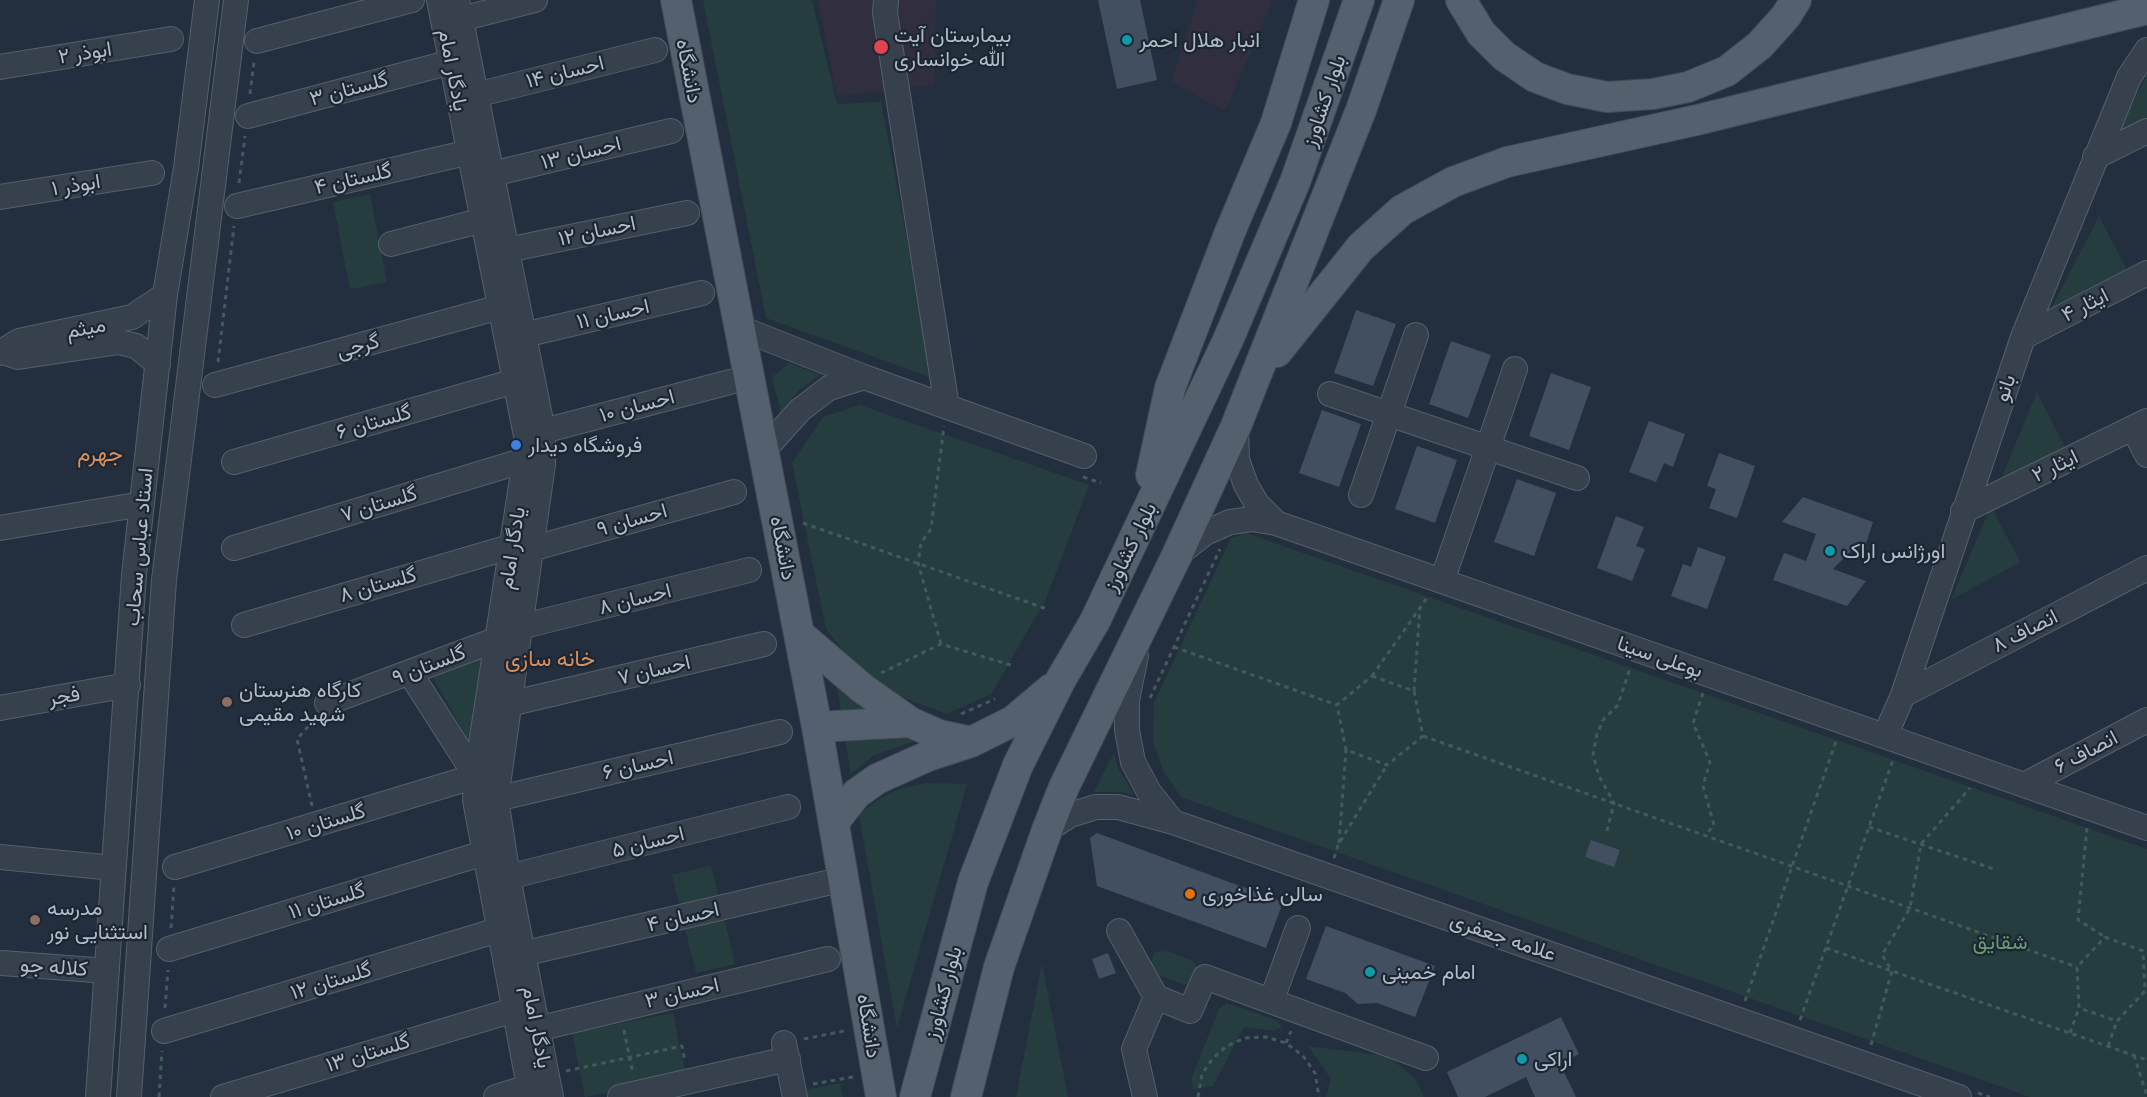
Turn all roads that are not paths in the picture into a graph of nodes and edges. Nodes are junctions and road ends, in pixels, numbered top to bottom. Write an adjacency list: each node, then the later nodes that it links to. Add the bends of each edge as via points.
1 (207, 0): 37 (street, استاد عباس سحاب)
2 (236, 0): 76 (street, استاد عباس سحاب)
3 (412, 0): 16 (street)
4 (439, 0): 19 (street, یادگار امام)
5 (535, 0): 14 (street)
6 (676, 0): 39 (main road, دانشگاه)
7 (886, 0): 53 (street)
8 (1314, 0): 69 (main road, via 1276,123 1170,388)
9 (1359, 0): 69 (main road, بلوار کشاورز, via 1295,182 1228,340)
10 (1399, 0): 49 (main road, بلوار کشاورز, via 1361,110)
11 (1461, 0): 12 (main road, via 1481,33 1504,56 1535,77 1607,97 1688,87 1727,71 1760,45)
12 (1796, 0)
13 (2147, 9): 49 (main road, via 1698,120 1507,162 1453,182 1402,210 1360,246)
14 (459, 10): 21 (street, یادگار امام)
15 (171, 39): 20 (street, ابوذر ۲)
16 (257, 41)
17 (655, 50): 21 (street, احسان ۱۴)
18 (2147, 50): 26 (street, بانو, via 2129,77)
19 (451, 62): 22 (street, گلستان ۳); 25 (street, یادگار امام)
20 (0, 68)
21 (476, 95): 28 (street, یادگار امام)
22 (248, 116)
23 (671, 131): 28 (street, احسان ۱۳)
24 (2147, 131): 26 (street)
25 (470, 152): 30 (street, گلستان ۴); 32 (street, یادگار امام)
26 (2095, 157): 42 (street, بانو)
27 (152, 173): 29 (street, ابوذر ۱)
28 (492, 174): 34 (street, یادگار امام)
29 (0, 197)
30 (237, 206)
31 (687, 213): 34 (street, احسان ۱۲)
32 (483, 220): 33 (street); 38 (street, یادگار امام)
33 (391, 244)
34 (507, 250): 40 (street, یادگار امام)
35 (2147, 273): 42 (street, ایثار ۴)
36 (702, 292): 40 (street, احسان ۱۱)
37 (165, 295): 43 (street, میثم, via 132,317 19,341); 44 (street, استاد عباس سحاب)
38 (500, 307): 48 (street, یادگار امام); 50 (street, گرجی)
39 (740, 328): 46 (main road, دانشگاه); 47 (street)
40 (524, 335): 56 (street, یادگار امام)
41 (1416, 335): 52 (street)
42 (2023, 337): 66 (street, بانو)
43 (2, 352): 44 (street, میثم, via 18,357 118,342 136,346)
44 (158, 364): 65 (street, استاد عباس سحاب)
45 (1515, 369): 57 (street)
46 (749, 377): 56 (street, احسان ۱۰); 58 (main road, دانشگاه)
47 (864, 378): 53 (street); 58 (street, via 829,388 800,410)
48 (515, 381): 56 (street, یادگار امام); 60 (street, گلستان ۶)
49 (1255, 381): 55 (main road, بلوار کشاورز)
50 (215, 385)
51 (1330, 394): 52 (street)
52 (1389, 414): 57 (street); 64 (street)
53 (941, 420): 61 (street)
54 (2140, 425): 59 (street); 66 (street, ایثار ۲)
55 (1236, 426): 67 (street, via 1237,460 1246,485 1257,504); 72 (main road, بلوار کشاورز)
56 (531, 442): 70 (street, یادگار امام); 70 (street, یادگار امام, via 543,464); 71 (street, گلستان ۷)
57 (1488, 447): 62 (street); 77 (street)
58 (764, 450): 81 (main road, دانشگاه)
59 (2147, 455)
60 (234, 462)
61 (1081, 466)
62 (1577, 478)
63 (734, 492): 70 (street, احسان ۹)
64 (1361, 495)
65 (142, 504): 68 (street); 75 (street, استاد عباس سحاب)
66 (1963, 511): 87 (street, بانو)
67 (1276, 523): 72 (street, بوعلی سینا, via 1252,519 1230,522 1205,533); 77 (street, بوعلی سینا)
68 (0, 528)
69 (1139, 529): 85 (main road, بلوار کشاورز, via 1095,621)
70 (522, 547): 78 (street, گلستان ۸); 80 (street, یادگار امام); 82 (street, یادگار امام)
71 (234, 548)
72 (1177, 555): 79 (main road, بلوار کشاورز)
73 (2147, 568): 87 (street, انصاف ۸)
74 (749, 570): 80 (street, احسان ۸)
75 (134, 575): 76 (street); 86 (street, استاد عباس سحاب)
76 (164, 580): 130 (street, استاد عباس سحاب)
77 (1442, 581): 95 (street, بوعلی سینا)
78 (244, 625)
79 (1143, 625): 102 (street, via 1127,700 1127,730 1133,762 1149,792); 104 (main road, بلوار کشاورز)
80 (520, 627): 89 (street, یادگار امام)
81 (800, 635): 92 (main road, via 862,688); 93 (main road, دانشگاه)
82 (498, 639): 84 (street, گلستان ۹); 97 (street, یادگار امام)
83 (764, 644): 89 (street, احسان ۷)
84 (410, 673): 88 (street, گلستان ۹); 97 (street)
85 (1060, 681): 96 (main road, via 1013,721); 133 (main road, بلوار کشاورز, via 1018,765 973,882)
86 (128, 685): 90 (street, فجر); 108 (street, استاد عباس سحاب)
87 (1903, 695): 95 (street, بانو)
88 (327, 703)
89 (509, 704): 99 (street, یادگار امام)
90 (0, 708)
91 (2147, 720): 98 (street, انصاف ۶)
92 (910, 722): 93 (main road); 96 (main road, via 939,735)
93 (817, 727): 101 (main road, دانشگاه)
94 (780, 732): 99 (street, احسان ۶)
95 (1893, 738): 98 (street, بوعلی سینا)
96 (970, 742): 101 (main road, via 877,779 856,794)
97 (476, 776): 105 (street, یادگار امام, via 475,800); 107 (street, گلستان ۱۰)
98 (2024, 785): 103 (street, بوعلی سینا)
99 (496, 799): 109 (street, یادگار امام)
100 (788, 807): 109 (street, احسان ۵)
101 (834, 822): 110 (main road, دانشگاه)
102 (1173, 822): 104 (street, علامه جعفری, via 1118,807 1096,807 1070,815); 136 (street, علامه جعفری)
103 (2147, 828)
104 (1047, 830): 134 (main road, بلوار کشاورز, via 999,967)
105 (484, 853): 112 (street, یادگار امام); 114 (street, گلستان ۱۱)
106 (0, 856): 108 (street)
107 (175, 867)
108 (114, 868): 118 (street, استاد عباس سحاب)
109 (508, 877): 115 (street, یادگار امام)
110 (844, 879): 115 (street, احسان ۴); 125 (main road, دانشگاه)
111 (1298, 928): 120 (street)
112 (498, 930): 121 (street, یادگار امام); 123 (street, گلستان ۱۲)
113 (1119, 931): 119 (street)
114 (170, 949)
115 (522, 954): 122 (street, یادگار امام)
116 (828, 959): 122 (street, احسان ۳)
117 (2, 963): 118 (street, کلاله جو)
118 (107, 971): 129 (street, استاد عباس سحاب)
119 (1156, 997): 120 (street, via 1190,1011 1205,977); 135 (street, via 1134,1049)
120 (1272, 999): 124 (street)
121 (514, 1010): 126 (street, یادگار امام); 131 (street, گلستان ۱۳)
122 (537, 1029): 126 (street, یادگار امام)
123 (164, 1031)
124 (1426, 1058)
125 (878, 1085)
126 (539, 1089): 132 (street)
127 (794, 1092): 128 (street, via 786,1051)
128 (628, 1095)
129 (98, 1097)
130 (129, 1097)
131 (223, 1097)
132 (496, 1097)
133 (915, 1097)
134 (966, 1097)
135 (1145, 1097)
136 (1959, 1097)

